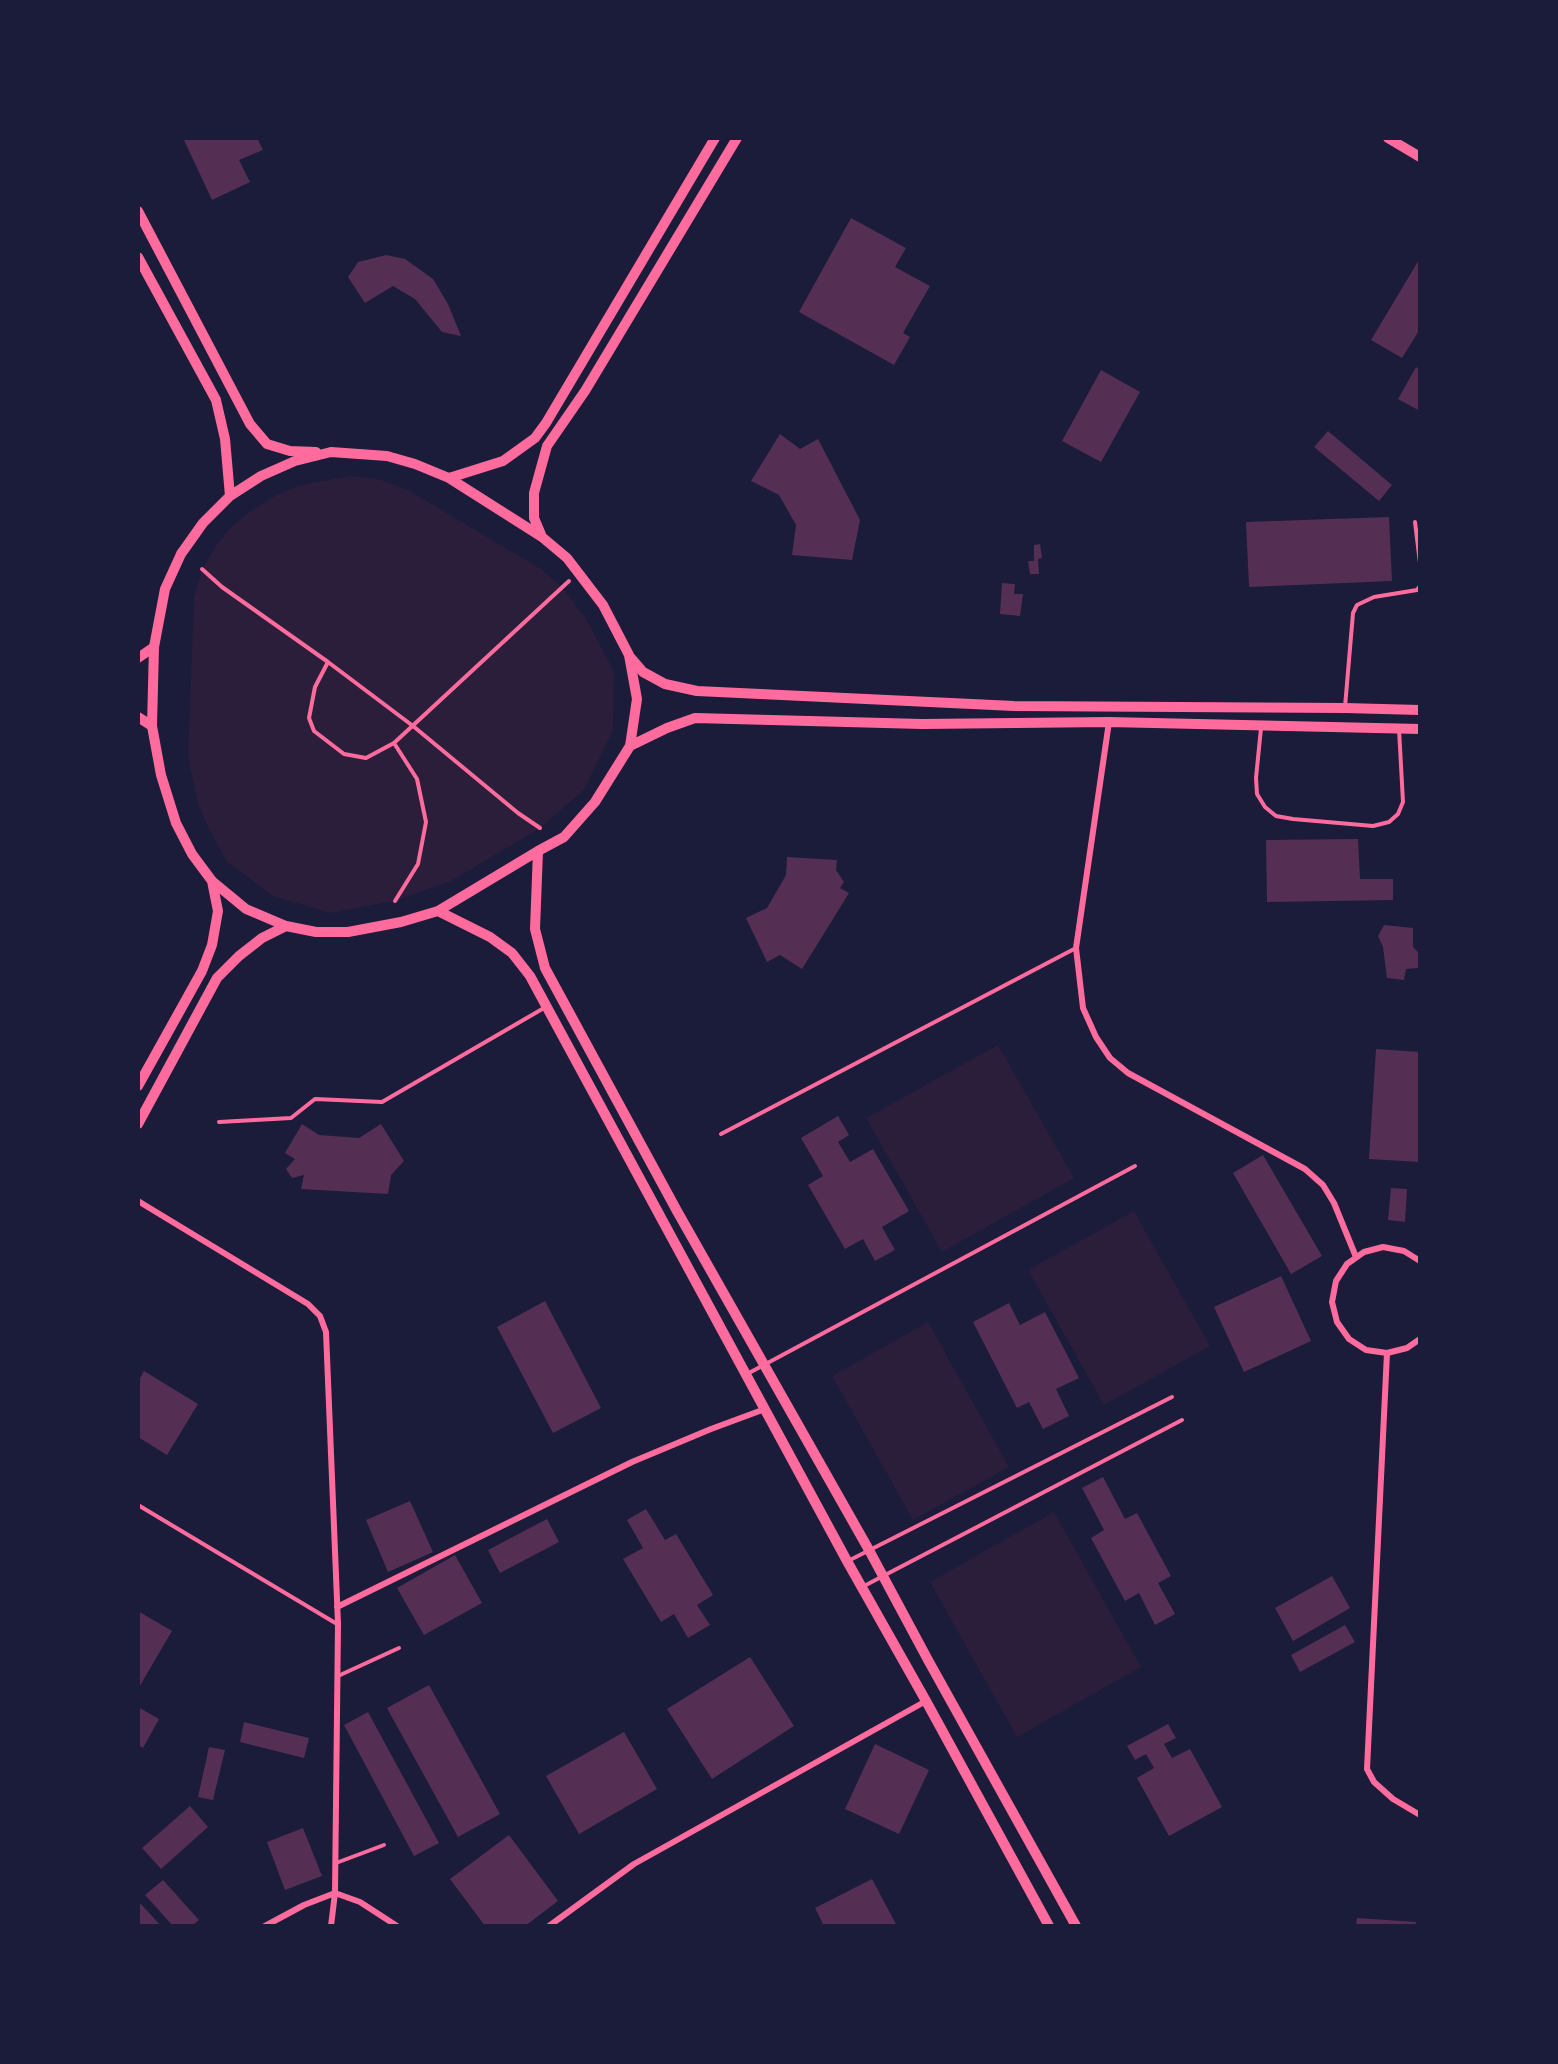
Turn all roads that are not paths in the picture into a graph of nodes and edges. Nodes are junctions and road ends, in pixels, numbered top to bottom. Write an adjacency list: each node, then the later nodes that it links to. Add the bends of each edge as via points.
1 (715, 138): 8 (main road, via 535,438 503,461)
2 (737, 138): 11 (main road, via 585,391 547,446 534,493 534,518)
3 (1388, 138): 4 (main road)
4 (1420, 157)
5 (138, 211): 7 (main road, via 250,424 267,444 290,451)
6 (138, 257): 9 (main road, via 216,400 225,439)
7 (331, 452): 8 (main road, via 387,456); 9 (main road, via 286,464)
8 (449, 478): 11 (main road)
9 (230, 496): 14 (main road, via 203,523 181,554 165,589)
10 (1415, 522): 12 (lane)
11 (542, 537): 15 (main road, via 567,558 603,605)
12 (1420, 563)
13 (1420, 586): 17 (lane, via 1418,590 1374,597 1357,605 1353,613)
14 (154, 647): 16 (main road); 22 (main road)
15 (629, 655): 17 (main road, via 643,672 665,684 697,691 1014,706); 25 (main road, via 637,699)
16 (138, 658)
17 (1345, 708): 18 (main road)
18 (1420, 710)
19 (138, 717): 22 (main road)
20 (1109, 722): 21 (main road); 25 (main road, via 922,724 695,718); 30 (street)
21 (1261, 725): 23 (main road); 23 (lane, via 1256,778 1257,794 1265,807 1276,816 1293,819 1373,826 1389,822 1403,802)
22 (152, 726): 27 (main road, via 161,775 176,823)
23 (1399, 729): 24 (main road)
24 (1420, 729)
25 (630, 746): 26 (main road, via 595,802 564,837)
26 (538, 851): 28 (main road); 42 (main road, via 535,929 545,968)
27 (212, 881): 29 (main road, via 246,909); 32 (main road, via 218,911 212,945 202,971)
28 (438, 911): 29 (main road, via 348,932 316,932); 31 (main road, via 490,937 512,953 530,976)
29 (286, 926): 34 (main road, via 262,938 216,978)
30 (1076, 948): 35 (lane); 38 (street, via 1083,1008 1110,1058 1128,1073 1305,1168 1323,1185 1334,1203)
31 (545, 1007): 33 (lane, via 382,1102 315,1099 291,1118); 43 (main road)
32 (138, 1086)
33 (219, 1122)
34 (138, 1124)
35 (721, 1134)
36 (1135, 1166): 42 (lane)
37 (138, 1201): 52 (street, via 308,1304 320,1316 326,1332)
38 (1356, 1257): 39 (street, via 1383,1247 1404,1251); 41 (street, via 1336,1281 1332,1302 1337,1322 1349,1338 1366,1350)
39 (1420, 1261)
40 (1420, 1339): 41 (street, via 1407,1348)
41 (1387, 1353): 57 (street, via 1368,1768 1374,1782)
42 (763, 1365): 43 (lane); 48 (main road)
43 (747, 1375): 45 (main road)
44 (1172, 1396): 48 (lane)
45 (766, 1409): 49 (main road); 52 (street, via 632,1462)
46 (1182, 1420): 50 (lane)
47 (138, 1505): 53 (lane)
48 (869, 1550): 49 (lane); 50 (main road)
49 (847, 1561): 51 (main road)
50 (882, 1575): 51 (lane); 66 (main road)
51 (863, 1586): 56 (main road)
52 (337, 1607): 53 (street)
53 (338, 1624): 55 (street)
54 (399, 1648): 55 (lane)
55 (337, 1676): 59 (street)
56 (926, 1701): 64 (street, via 634,1864); 65 (main road)
57 (1420, 1815)
58 (384, 1845): 59 (lane)
59 (335, 1864): 60 (street)
60 (335, 1893): 61 (street); 62 (street); 63 (street, via 360,1902)
61 (265, 1926)
62 (331, 1926)
63 (397, 1926)
64 (549, 1926)
65 (1049, 1926)
66 (1076, 1926)

